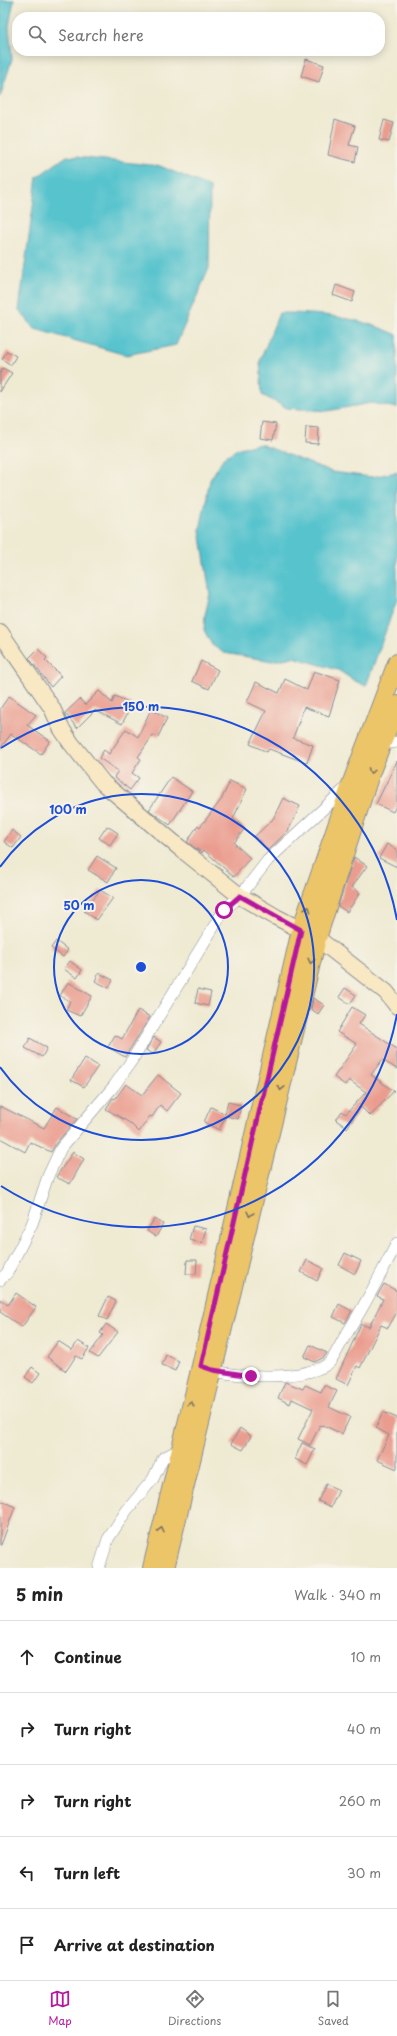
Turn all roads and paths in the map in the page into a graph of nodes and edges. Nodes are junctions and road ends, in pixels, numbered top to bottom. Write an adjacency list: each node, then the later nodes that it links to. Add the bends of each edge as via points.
1 (0, 632): 6 (main road, via 52,708 68,738 103,783)
2 (397, 663): 4 (main road)
3 (397, 705): 4 (main road)
4 (382, 744): 5 (main road); 7 (main road, one-way to 7)
5 (352, 782): 6 (street, via 268,860); 7 (main road, one-way to 5)
6 (240, 896): 7 (main road); 10 (street, via 224,910 114,1086 61,1148 48,1176 32,1224 7,1273)
7 (309, 934): 8 (main road, via 386,992); 11 (main road)
8 (397, 1006)
9 (397, 1243): 11 (street, via 352,1326 329,1362 305,1373 280,1375 251,1376)
10 (0, 1280)
11 (207, 1368): 12 (main road, one-way to 11); 15 (main road)
12 (180, 1449): 13 (street, via 163,1458 153,1479 127,1510 108,1539); 14 (main road, one-way to 12)
13 (99, 1568)
14 (152, 1568)
15 (165, 1568)

